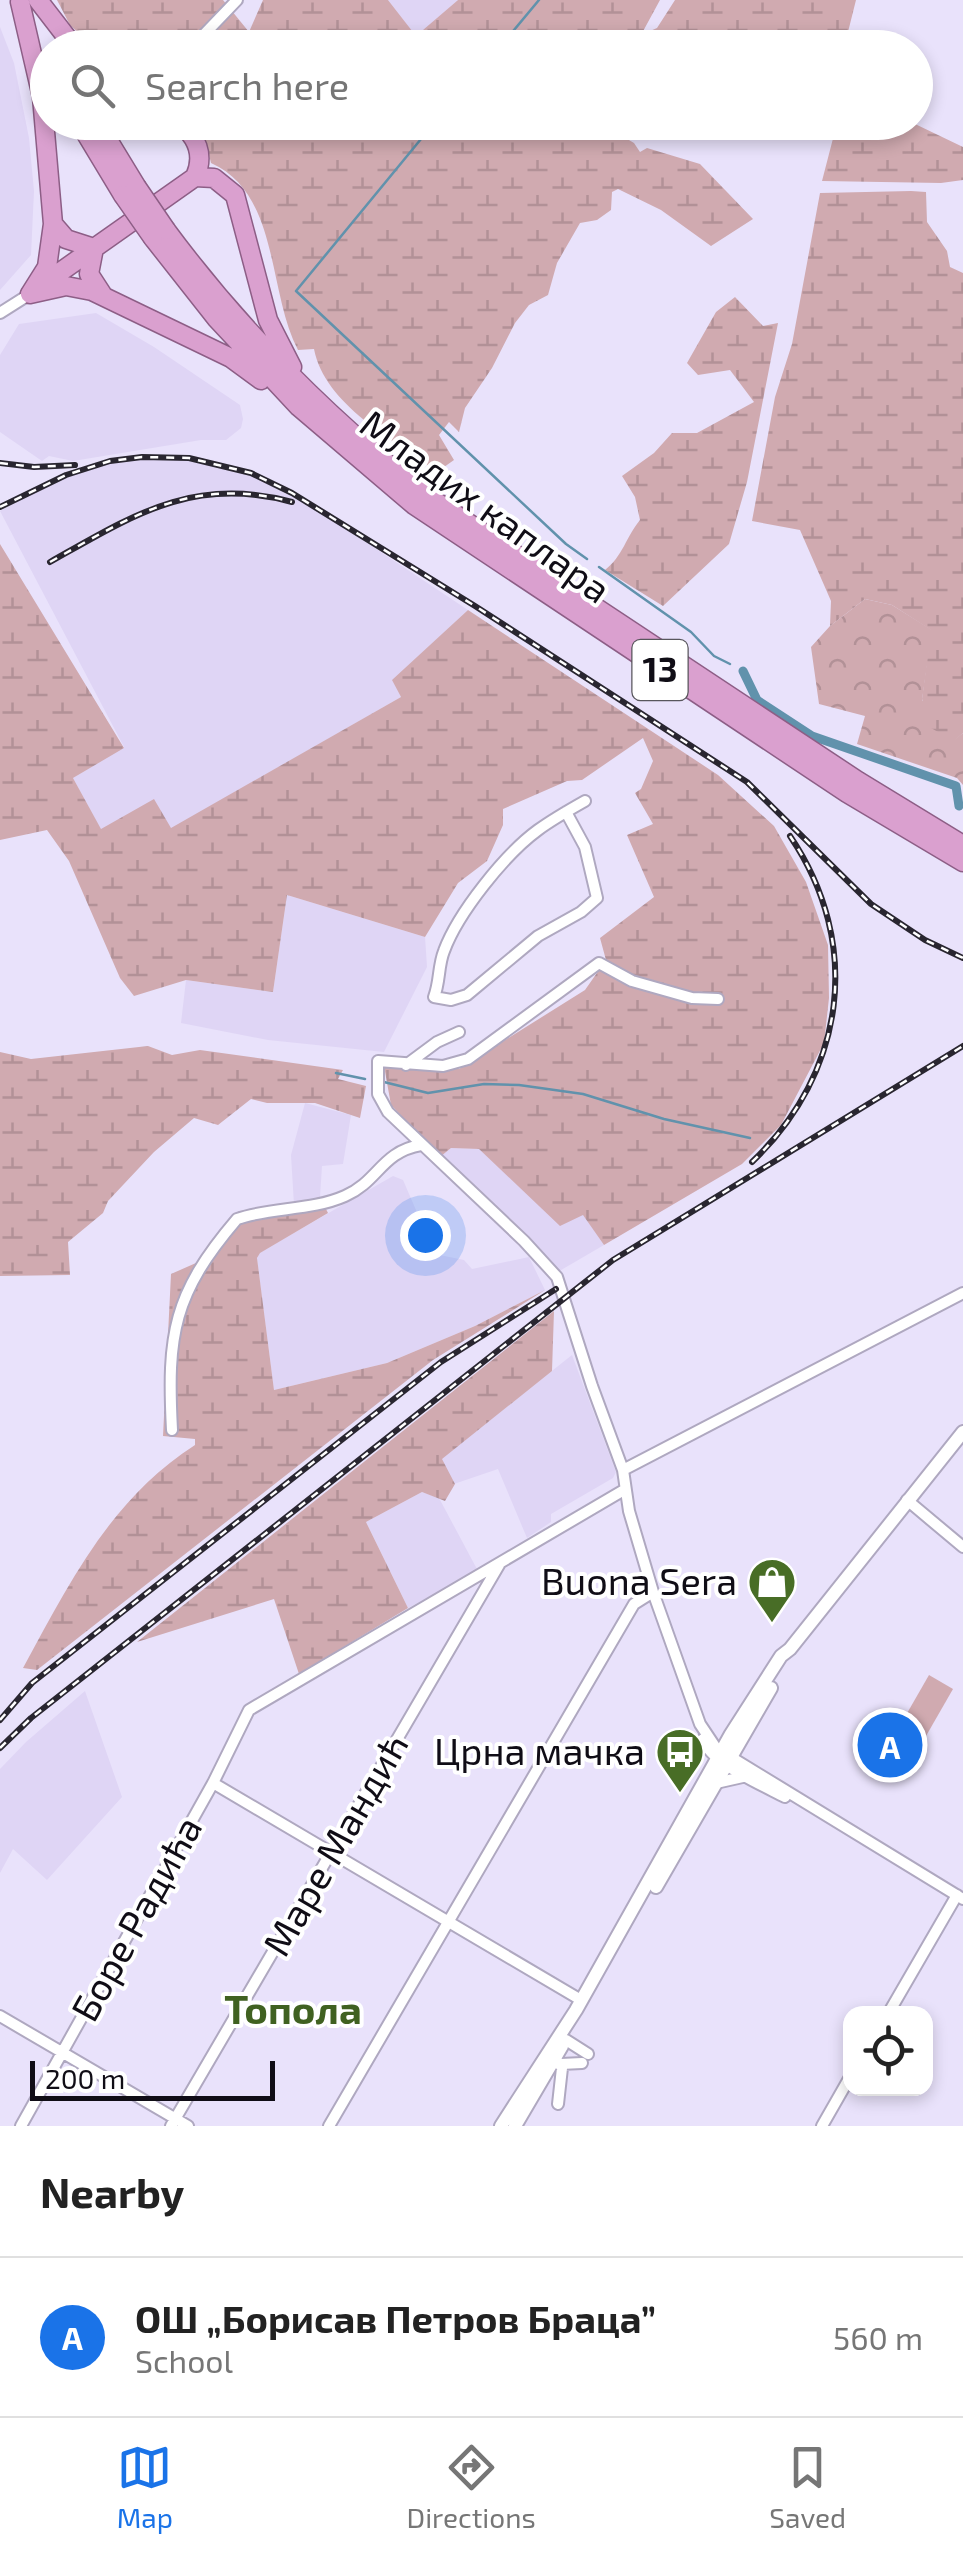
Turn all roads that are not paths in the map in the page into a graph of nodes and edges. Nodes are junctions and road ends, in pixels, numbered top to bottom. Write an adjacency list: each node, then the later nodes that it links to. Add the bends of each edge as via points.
1 (28, 0): 3 (highway); 4 (highway); 5 (highway); 6 (highway)
2 (238, 0): 7 (street)
3 (32, 30)
4 (38, 30)
5 (47, 30)
6 (57, 30)
7 (209, 30)
8 (46, 140): 14 (highway)
9 (92, 140): 13 (highway, 13)
10 (106, 140): 13 (highway, 13)
11 (194, 140): 12 (highway, via 200,162)
12 (195, 177): 16 (highway); 21 (highway, via 214,178 235,196 276,340)
13 (130, 191): 15 (highway, 13, bridge)
14 (53, 224): 16 (highway, via 72,243); 17 (highway, via 47,266)
15 (160, 234): 20 (highway, 13, via 243,348); 21 (highway, 13)
16 (94, 248): 17 (highway); 18 (highway, via 89,274)
17 (30, 294): 18 (highway, via 66,286); 19 (street)
18 (106, 298): 20 (highway, via 231,358)
19 (0, 313)
20 (324, 430): 25 (highway, Младих каплара / 13, via 460,538)
21 (357, 438): 24 (highway, Младих каплара / 13, via 469,525)
22 (584, 801): 23 (street)
23 (566, 812): 23 (street, via 586,847 597,898 467,995 434,996 444,952 465,913 507,860)
24 (963, 845)
25 (963, 862)
26 (718, 998): 28 (street, via 692,998 632,981 599,964 468,1059)
27 (459, 1032): 28 (street)
28 (406, 1065): 29 (street, via 378,1061 378,1094)
29 (421, 1145): 31 (street, via 392,1154 344,1196 237,1219 179,1309 171,1353); 33 (street, via 557,1277)
30 (963, 1294): 33 (street)
31 (172, 1430)
32 (963, 1432): 35 (street)
33 (623, 1470): 34 (street)
34 (624, 1490): 37 (street); 38 (street)
35 (908, 1500): 36 (street); 39 (street)
36 (963, 1547)
37 (500, 1564): 44 (street, Боре Радића, via 249,1710); 47 (street, Маре Мандић)
38 (652, 1592): 40 (street); 49 (street, via 634,1604)
39 (790, 1649): 41 (street); 42 (street)
40 (706, 1736): 41 (street); 42 (street, via 705,1746)
41 (730, 1736): 42 (street)
42 (725, 1758): 43 (street); 45 (street); 46 (street); 50 (street)
43 (748, 1776): 45 (street); 46 (street)
44 (214, 1782): 47 (street); 54 (street, Боре Радића)
45 (716, 1783): 53 (street)
46 (815, 1812): 48 (street)
47 (331, 1854): 49 (street); 58 (street, Маре Мандић)
48 (960, 1897): 51 (street)
49 (449, 1922): 50 (street); 61 (street)
50 (581, 2000): 62 (street)
51 (893, 2006)
52 (0, 2016): 54 (street)
53 (566, 2040): 55 (street); 55 (street, via 585,2059)
54 (63, 2052): 58 (street); 59 (street, Боре Радића)
55 (558, 2061): 57 (street); 63 (street)
56 (843, 2089): 64 (street)
57 (558, 2104)
58 (173, 2122): 60 (street)
59 (21, 2126)
60 (188, 2126)
61 (328, 2126)
62 (501, 2126)
63 (516, 2126)
64 (822, 2126)

